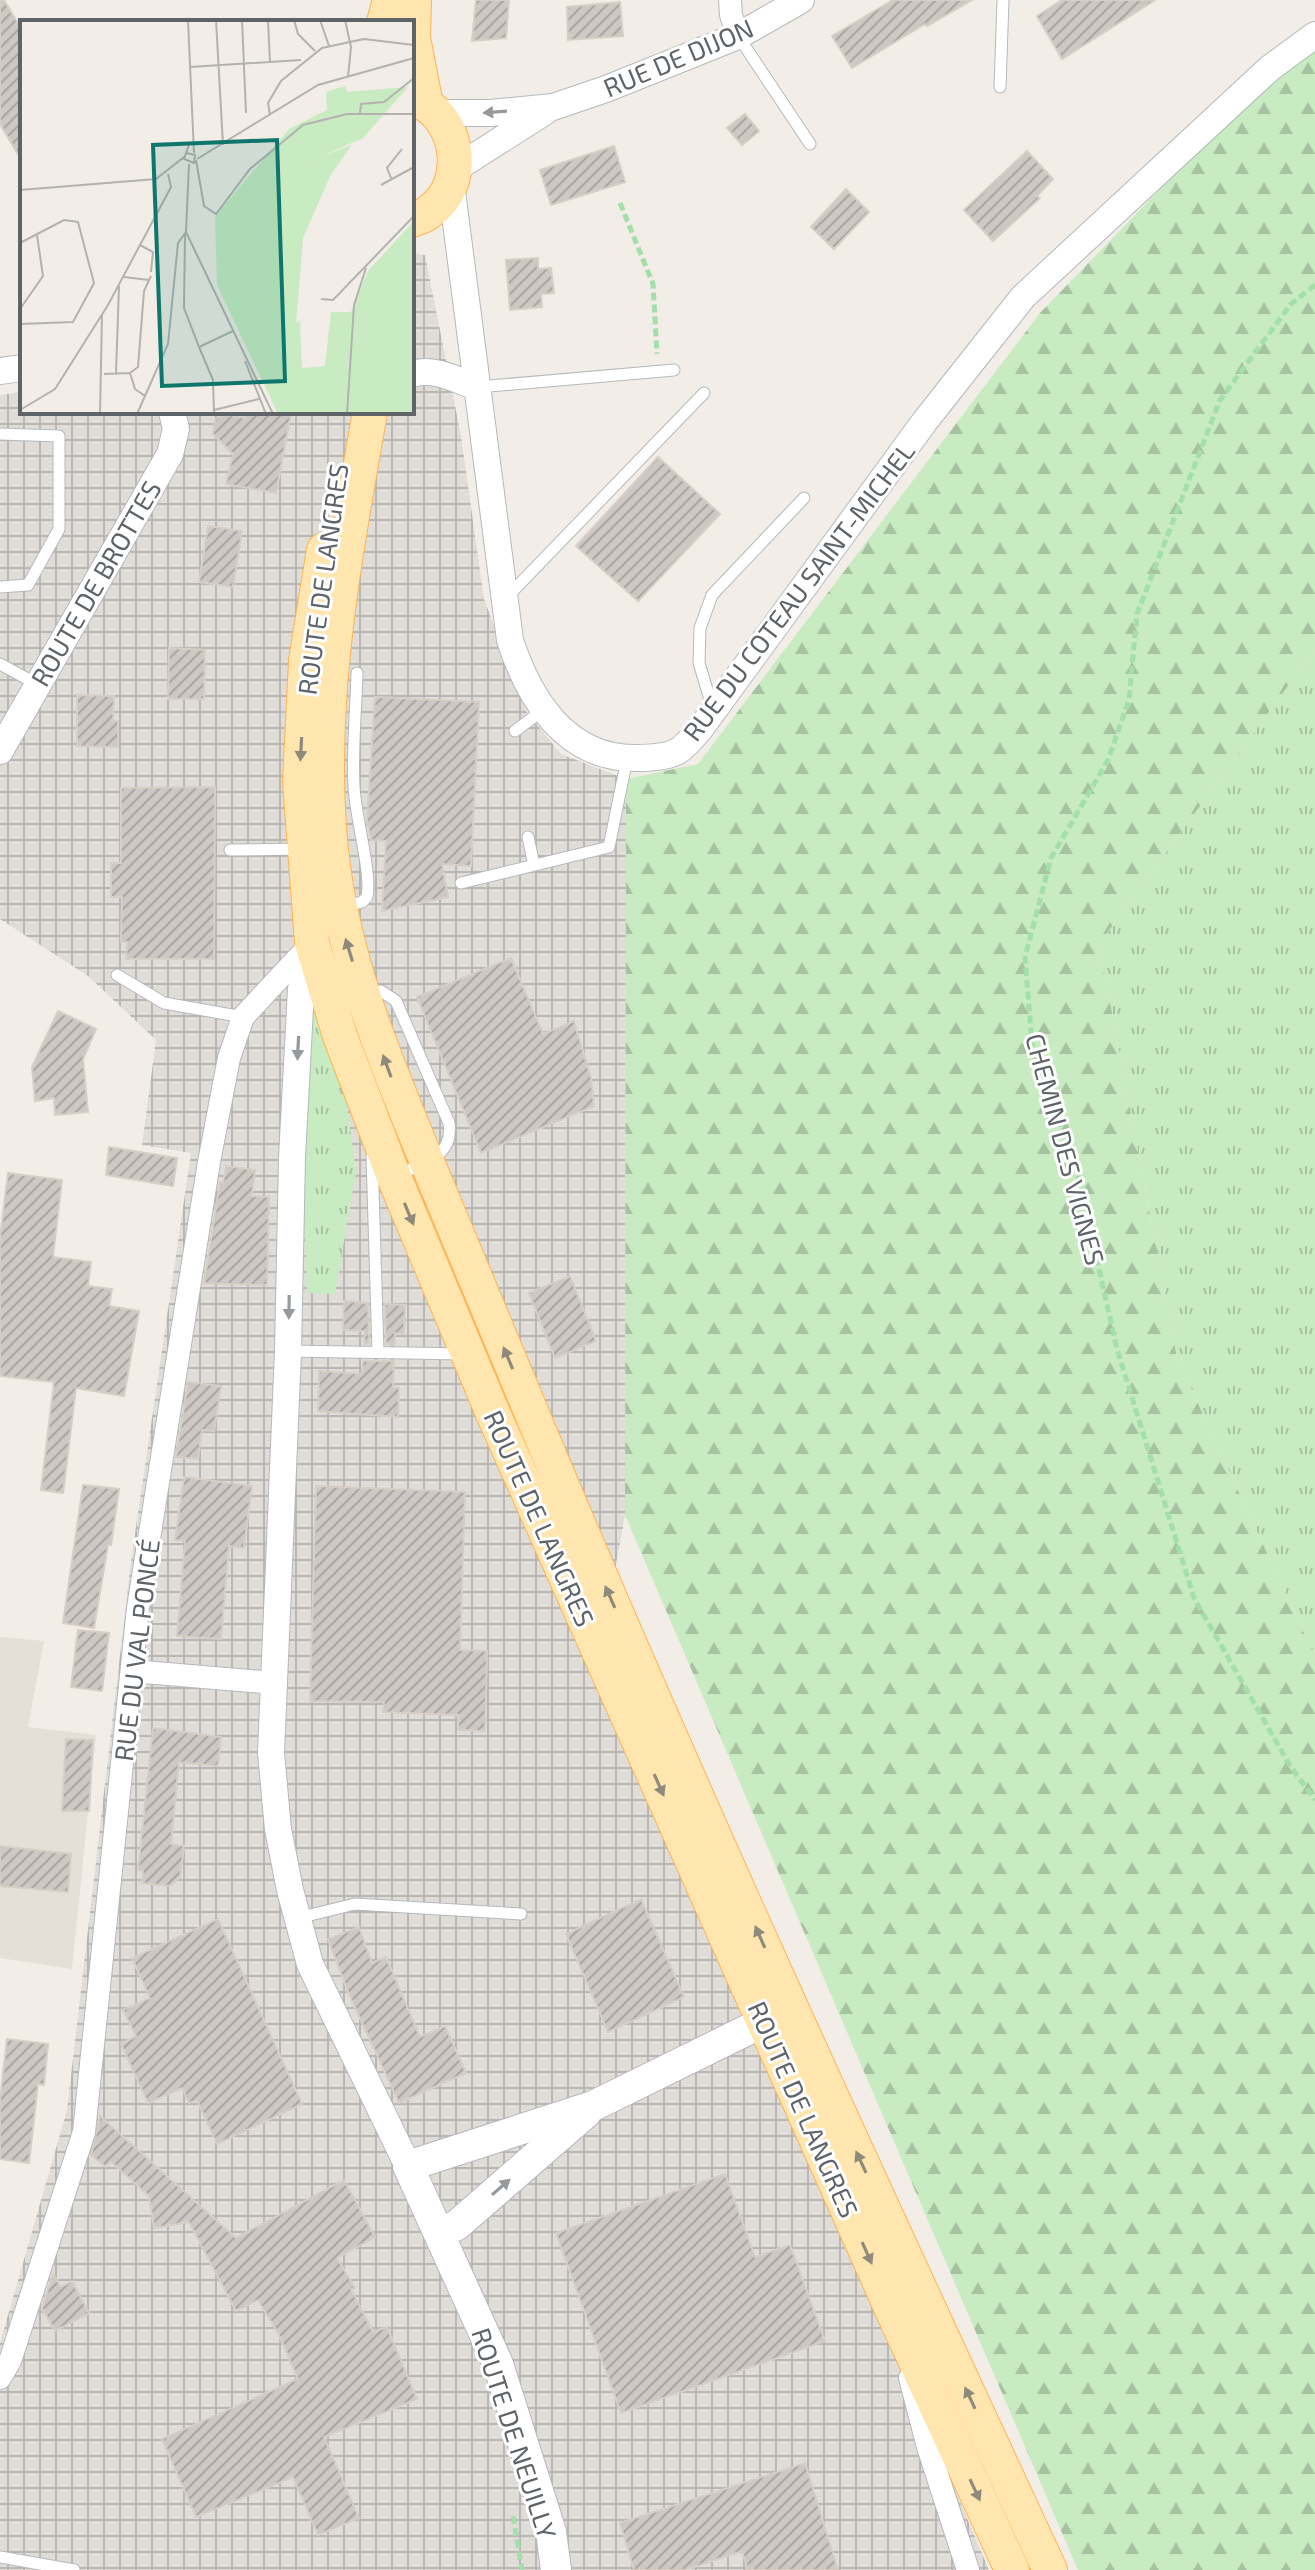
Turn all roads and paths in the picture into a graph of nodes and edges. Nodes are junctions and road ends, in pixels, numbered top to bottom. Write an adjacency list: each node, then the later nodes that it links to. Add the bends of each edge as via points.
1 (390, 0): 6 (main road)
2 (414, 0): 7 (main road)
3 (730, 0): 9 (street)
4 (801, 0): 9 (street, RUE DE DIJON)
5 (1003, 0): 11 (lane)
6 (385, 20)
7 (413, 20)
8 (1315, 35): 38 (street, RUE DU COTEAU SAINT-MICHEL, via 1270,68 1023,297 925,421)
9 (738, 36): 13 (street, RUE DE DIJON); 14 (lane)
10 (414, 44): 12 (main road)
11 (1000, 87)
12 (425, 105): 13 (street, RUE DE DIJON, one-way to 12, via 490,113); 15 (main road, via 452,137)
13 (553, 107): 15 (street, RUE DE DIJON)
14 (810, 144)
15 (453, 176): 17 (main road, via 442,200); 18 (street, RUE DU COTEAU SAINT-MICHEL)
16 (620, 203): 23 (path, via 653,284)
17 (416, 219): 18 (street)
18 (460, 262): 25 (street, RUE DU COTEAU SAINT-MICHEL)
19 (1315, 285): 61 (path, CHEMIN DES VIGNES, via 1291,304 1220,400 1137,614 1129,700 1108,760 1051,858 1025,957 1032,1044 1077,1171 1117,1349 1194,1598)
20 (20, 368): 22 (street)
21 (674, 370): 23 (lane)
22 (0, 371)
23 (658, 371): 25 (lane)
24 (414, 373): 25 (street, via 436,372)
25 (477, 387): 33 (street, RUE DU COTEAU SAINT-MICHEL)
26 (704, 393): 33 (lane)
27 (172, 414): 36 (street, ROUTE DE BROTTES, via 176,429 170,454)
28 (347, 414): 43 (main road, ROUTE DE LANGRES, one-way to 43, via 306,661 300,781)
29 (370, 414): 43 (main road, ROUTE DE LANGRES, via 330,672)
30 (0, 434): 32 (lane, via 59,436 59,529 28,585)
31 (804, 498): 38 (lane, via 712,595 700,628 699,663)
32 (0, 587)
33 (504, 599): 37 (street, RUE DU COTEAU SAINT-MICHEL, via 520,670)
34 (0, 664): 36 (lane)
35 (357, 673): 47 (lane, via 354,784 369,887 362,902)
36 (38, 684): 40 (street, ROUTE DE BROTTES)
37 (543, 710): 39 (lane); 41 (street, RUE DU COTEAU SAINT-MICHEL, via 565,735 587,749)
38 (714, 710): 41 (street, RUE DU COTEAU SAINT-MICHEL, via 677,751)
39 (515, 731)
40 (0, 751)
41 (627, 759): 45 (lane, via 609,847)
42 (528, 837): 45 (lane)
43 (317, 848): 44 (lane); 47 (main road, ROUTE DE LANGRES)
44 (230, 850)
45 (534, 865): 46 (lane)
46 (461, 883)
47 (321, 920): 49 (main road, ROUTE DE LANGRES, one-way to 47, via 345,938); 50 (street, RUE DU VAL PONCÉ); 51 (main road, ROUTE DE LANGRES, via 340,1036); 54 (street, one-way to 54, via 301,989)
48 (117, 975): 50 (lane, via 164,1003)
49 (362, 992): 51 (main road, ROUTE DE LANGRES, one-way to 49); 52 (lane, via 381,991 396,1001 449,1123 451,1138 445,1151)
50 (243, 1017): 57 (street, RUE DU VAL PONCÉ, via 229,1058 209,1162)
51 (385, 1108): 52 (main road); 53 (main road, ROUTE DE LANGRES); 55 (lane)
52 (427, 1161): 53 (lane); 60 (main road, one-way to 52)
53 (394, 1177): 56 (main road, ROUTE DE LANGRES, one-way to 56)
54 (288, 1351): 55 (lane); 58 (street)
55 (378, 1352): 56 (lane)
56 (468, 1354): 64 (main road, ROUTE DE LANGRES, one-way to 64)
57 (132, 1671): 58 (street); 69 (street, RUE DU VAL PONCÉ, via 84,2132)
58 (274, 1683): 63 (street, via 271,1753 278,1829)
59 (653, 1735): 60 (lane)
60 (682, 1760): 64 (main road, one-way to 60)
61 (1315, 1800)
62 (521, 1914): 63 (lane, via 355,1904)
63 (298, 1918): 66 (street, via 310,1964)
64 (778, 2015): 65 (main road); 68 (main road, ROUTE DE LANGRES, one-way to 68); 77 (main road, one-way to 64)
65 (593, 2106): 66 (main road); 67 (main road, one-way to 65, via 457,2225)
66 (408, 2166): 67 (main road, ROUTE DE NEUILLY)
67 (439, 2234): 74 (main road, ROUTE DE NEUILLY, via 498,2364 551,2532)
68 (894, 2314): 75 (street, via 928,2447); 76 (main road, ROUTE DE LANGRES, one-way to 76)
69 (0, 2378)
70 (512, 2509): 73 (path)
71 (0, 2557): 72 (lane)
72 (74, 2570)
73 (522, 2570)
74 (556, 2570)
75 (968, 2570)
76 (1012, 2570)
77 (1050, 2570)

